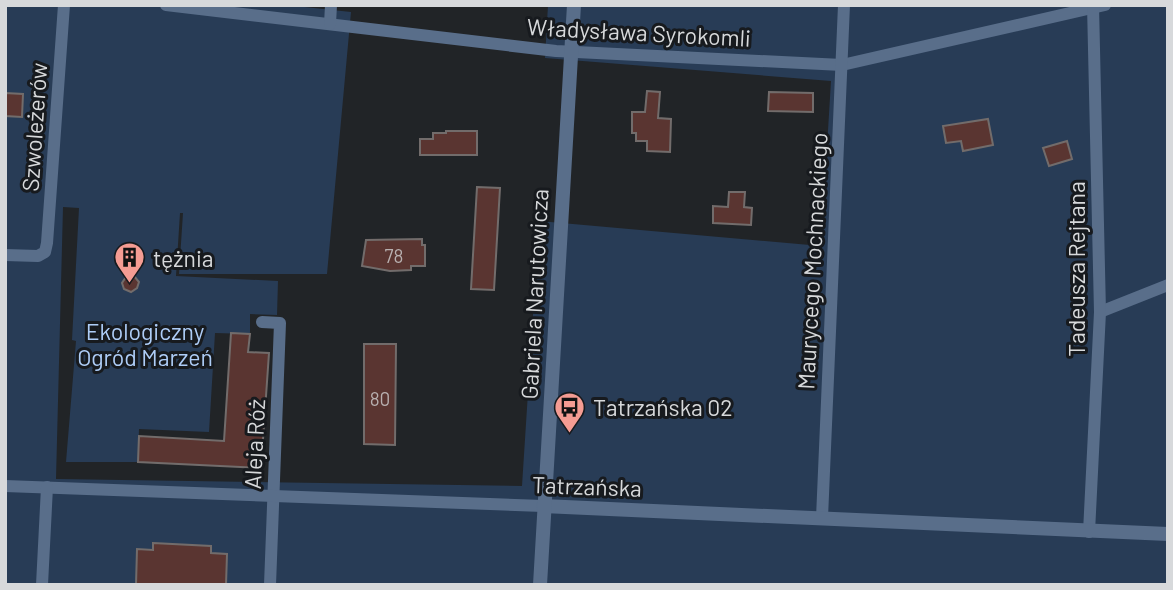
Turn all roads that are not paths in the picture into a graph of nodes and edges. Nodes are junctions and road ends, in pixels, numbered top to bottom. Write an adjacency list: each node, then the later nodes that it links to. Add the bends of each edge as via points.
1 (64, 5): 10 (street, Szwoleżerów, via 45,252)
2 (166, 5): 7 (street, Władysława Syrokomli)
3 (331, 5): 7 (street)
4 (574, 5): 8 (street, Gabriela Narutowicza)
5 (844, 5): 9 (street, Maurycego Mochnackiego)
6 (1097, 7): 9 (street, Władysława Syrokomli); 12 (street, Tadeusza Rejtana)
7 (330, 24): 8 (street, Władysława Syrokomli)
8 (571, 52): 9 (street, Władysława Syrokomli); 17 (street, Gabriela Narutowicza)
9 (842, 65): 18 (street, Maurycego Mochnackiego)
10 (5, 255)
11 (1168, 285): 12 (street)
12 (1100, 312): 19 (street, Tadeusza Rejtana)
13 (262, 323): 16 (street, Aleja Róż, via 280,323)
14 (5, 486): 15 (street, Tatrzańska)
15 (47, 487): 16 (street, Tatrzańska); 21 (street)
16 (272, 497): 17 (street, Tatrzańska); 22 (street, Aleja Róż)
17 (543, 506): 18 (street, Tatrzańska); 23 (street, Gabriela Narutowicza)
18 (822, 518): 19 (street, Tatrzańska)
19 (1090, 532): 20 (street, Tatrzańska)
20 (1168, 534)
21 (43, 585)
22 (270, 585)
23 (540, 585)

